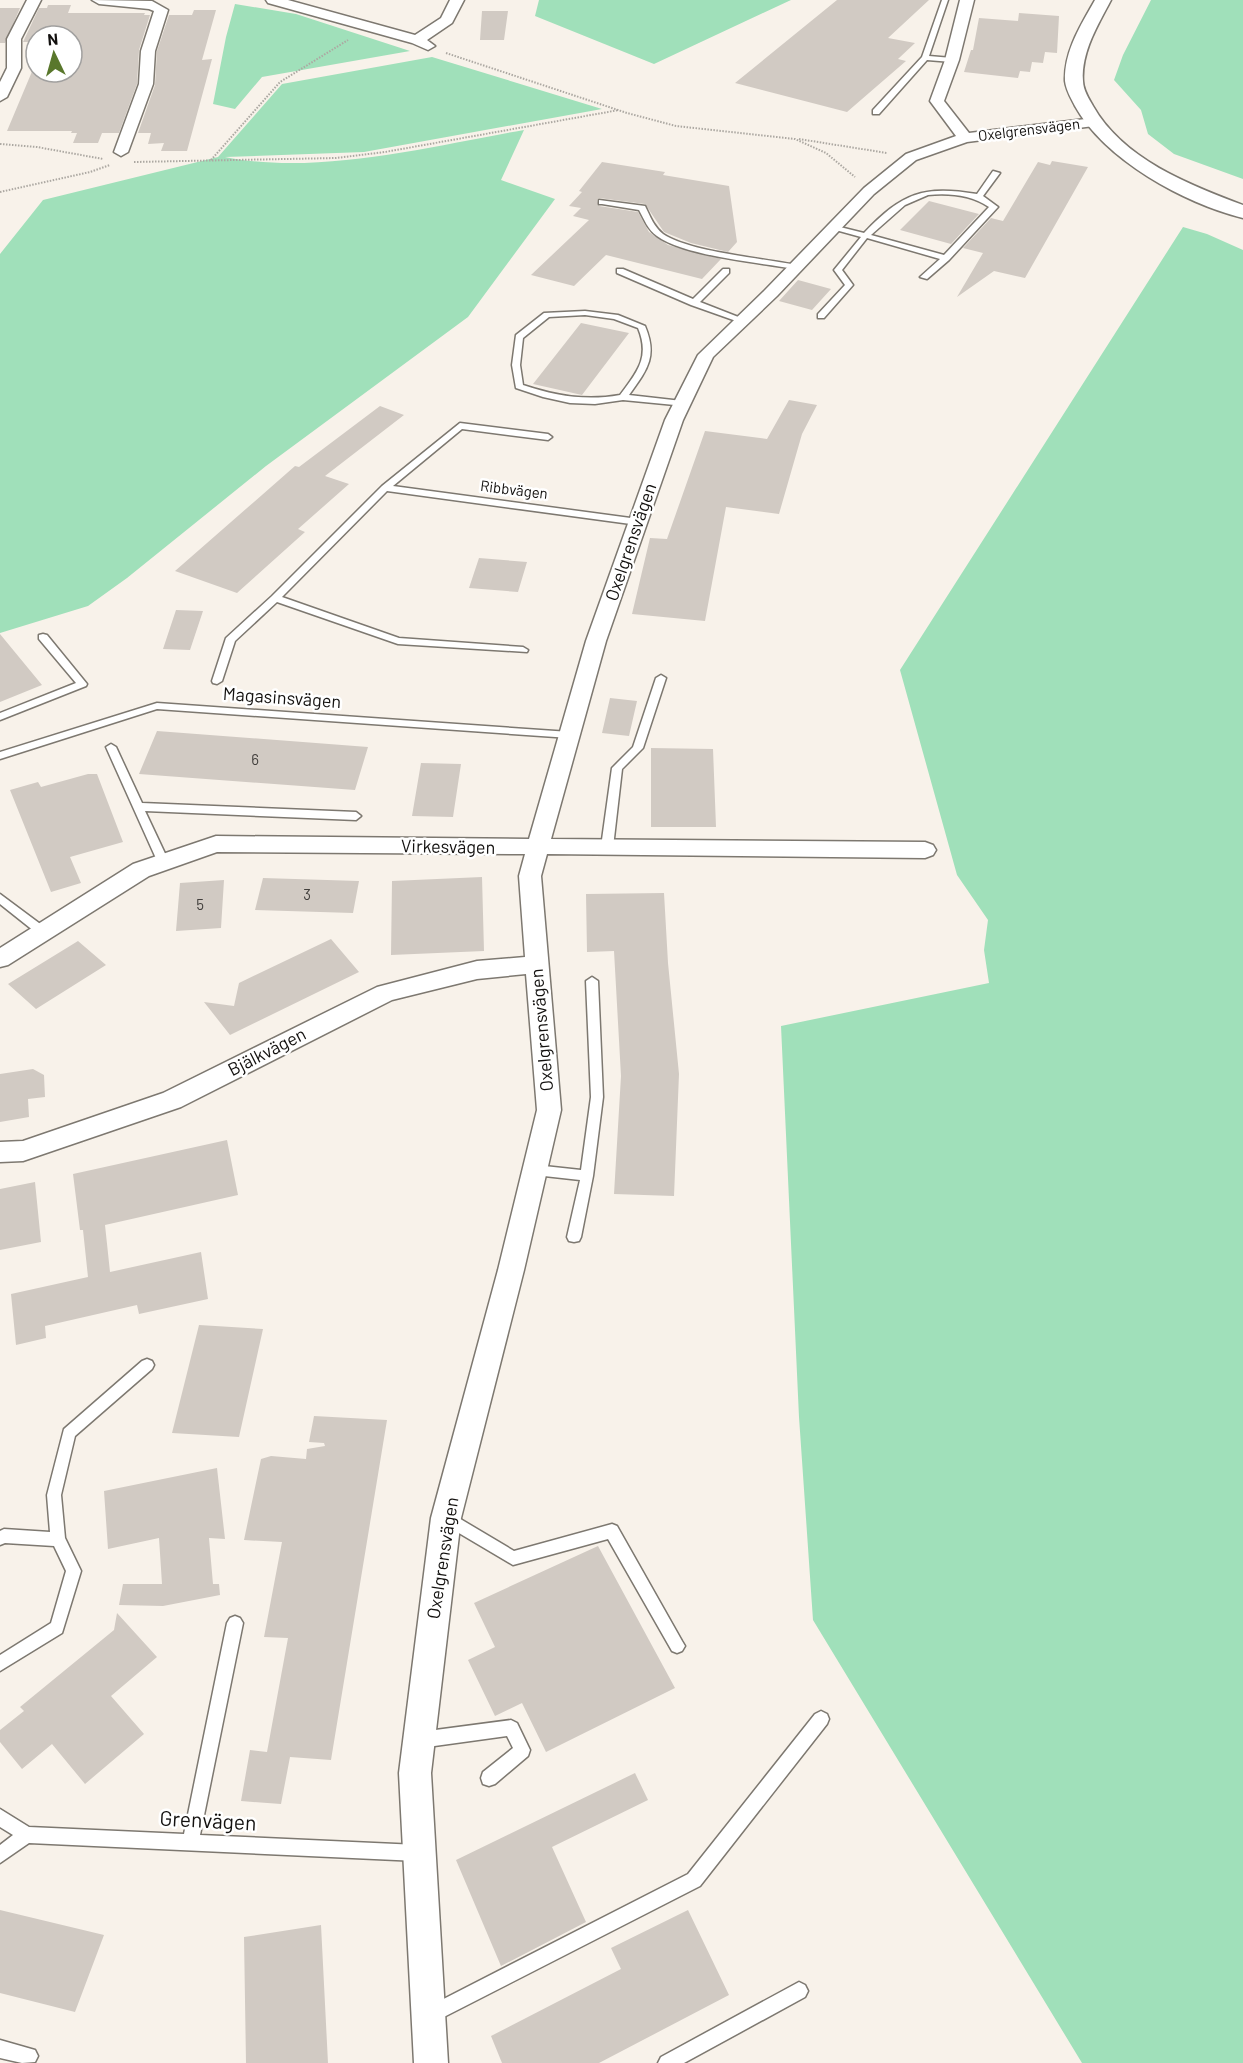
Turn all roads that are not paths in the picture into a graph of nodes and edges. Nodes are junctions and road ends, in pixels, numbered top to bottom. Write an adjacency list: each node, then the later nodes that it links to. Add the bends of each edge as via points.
1 (34, 0): 11 (street, via 14,39 14,68)
2 (99, 0): 15 (street, via 152,5 161,10 148,51 146,84)
3 (273, 0): 8 (street)
4 (457, 0): 8 (street, via 447,20 423,43)
5 (945, 0): 9 (lane)
6 (967, 0): 10 (street, Oxelgrensvägen)
7 (1103, 0): 13 (street, via 1078,49 1073,83 1086,114)
8 (293, 2)
9 (925, 58): 10 (lane); 12 (lane)
10 (952, 60): 14 (street, Oxelgrensvägen, via 937,101)
11 (0, 97)
12 (876, 112)
13 (1094, 122): 14 (street, Oxelgrensvägen); 19 (street, via 1109,139 1149,169)
14 (964, 138): 20 (street, Oxelgrensvägen, via 911,157 869,191)
15 (119, 157)
16 (996, 173): 17 (lane)
17 (979, 197): 21 (lane, via 928,193 909,198); 22 (lane, via 994,207)
18 (602, 202): 23 (lane, via 642,208 650,225 662,236 689,247)
19 (1243, 212)
20 (835, 227): 21 (lane); 23 (street, Oxelgrensvägen)
21 (864, 235): 22 (lane); 28 (lane, via 837,270 849,285)
22 (946, 258): 26 (lane)
23 (796, 267): 29 (street, Oxelgrensvägen)
24 (620, 271): 27 (lane)
25 (726, 272): 27 (lane)
26 (924, 277)
27 (694, 303): 29 (lane)
28 (821, 316)
29 (742, 320): 31 (street, Oxelgrensvägen, via 706,355)
30 (623, 397): 30 (lane, via 647,365 648,340 641,326 585,313 547,315 519,337 519,387 555,399 600,402); 31 (lane)
31 (682, 404): 34 (street, Oxelgrensvägen)
32 (548, 437): 33 (lane, via 460,426)
33 (385, 488): 34 (lane, Ribbvägen); 35 (lane)
34 (638, 522): 41 (street, Oxelgrensvägen, via 596,641)
35 (275, 598): 37 (lane, via 398,641); 39 (lane, via 230,640)
36 (43, 637): 40 (lane, via 82,684)
37 (523, 650)
38 (661, 678): 47 (lane, via 638,748 617,768)
39 (217, 681)
40 (0, 717)
41 (570, 735): 43 (lane, Magasinsvägen, via 157,706); 46 (street, Oxelgrensvägen)
42 (111, 747): 44 (lane)
43 (0, 756)
44 (138, 807): 45 (lane); 49 (lane)
45 (356, 816)
46 (538, 848): 47 (street, Virkesvägen); 49 (street, Virkesvägen, via 216,844); 53 (street, Oxelgrensvägen, via 530,876)
47 (607, 848): 48 (street, Virkesvägen)
48 (926, 850)
49 (163, 862): 51 (street, Virkesvägen, via 141,870)
50 (0, 898): 51 (lane)
51 (43, 932): 52 (street, Virkesvägen)
52 (0, 958)
53 (536, 965): 55 (street, Bjälkvägen, via 477,970 385,993 172,1100 23,1151); 56 (street, Oxelgrensvägen, via 549,1110)
54 (592, 981): 57 (lane, via 597,1097)
55 (0, 1152)
56 (535, 1170): 57 (lane); 60 (street, Oxelgrensvägen)
57 (587, 1176): 58 (lane)
58 (574, 1237)
59 (147, 1365): 62 (lane, via 69,1433 54,1495)
60 (446, 1518): 64 (lane, via 513,1558 612,1531); 67 (street, Oxelgrensvägen)
61 (0, 1538): 62 (lane)
62 (58, 1539): 65 (lane, via 74,1571 57,1628)
63 (235, 1623): 71 (lane)
64 (677, 1646)
65 (0, 1664)
66 (821, 1719): 75 (lane, via 694,1880)
67 (419, 1740): 68 (lane, via 511,1728 522,1750); 72 (street, Oxelgrensvägen, via 415,1773)
68 (489, 1778)
69 (0, 1817): 70 (lane)
70 (27, 1835): 71 (lane, Grenvägen); 73 (lane)
71 (190, 1843): 72 (lane, Grenvägen)
72 (419, 1853): 75 (street, Oxelgrensvägen)
73 (0, 1855)
74 (799, 1991): 79 (lane)
75 (429, 2015): 78 (street, Oxelgrensvägen)
76 (0, 2049): 77 (lane)
77 (28, 2056)
78 (431, 2063)
79 (667, 2063)

